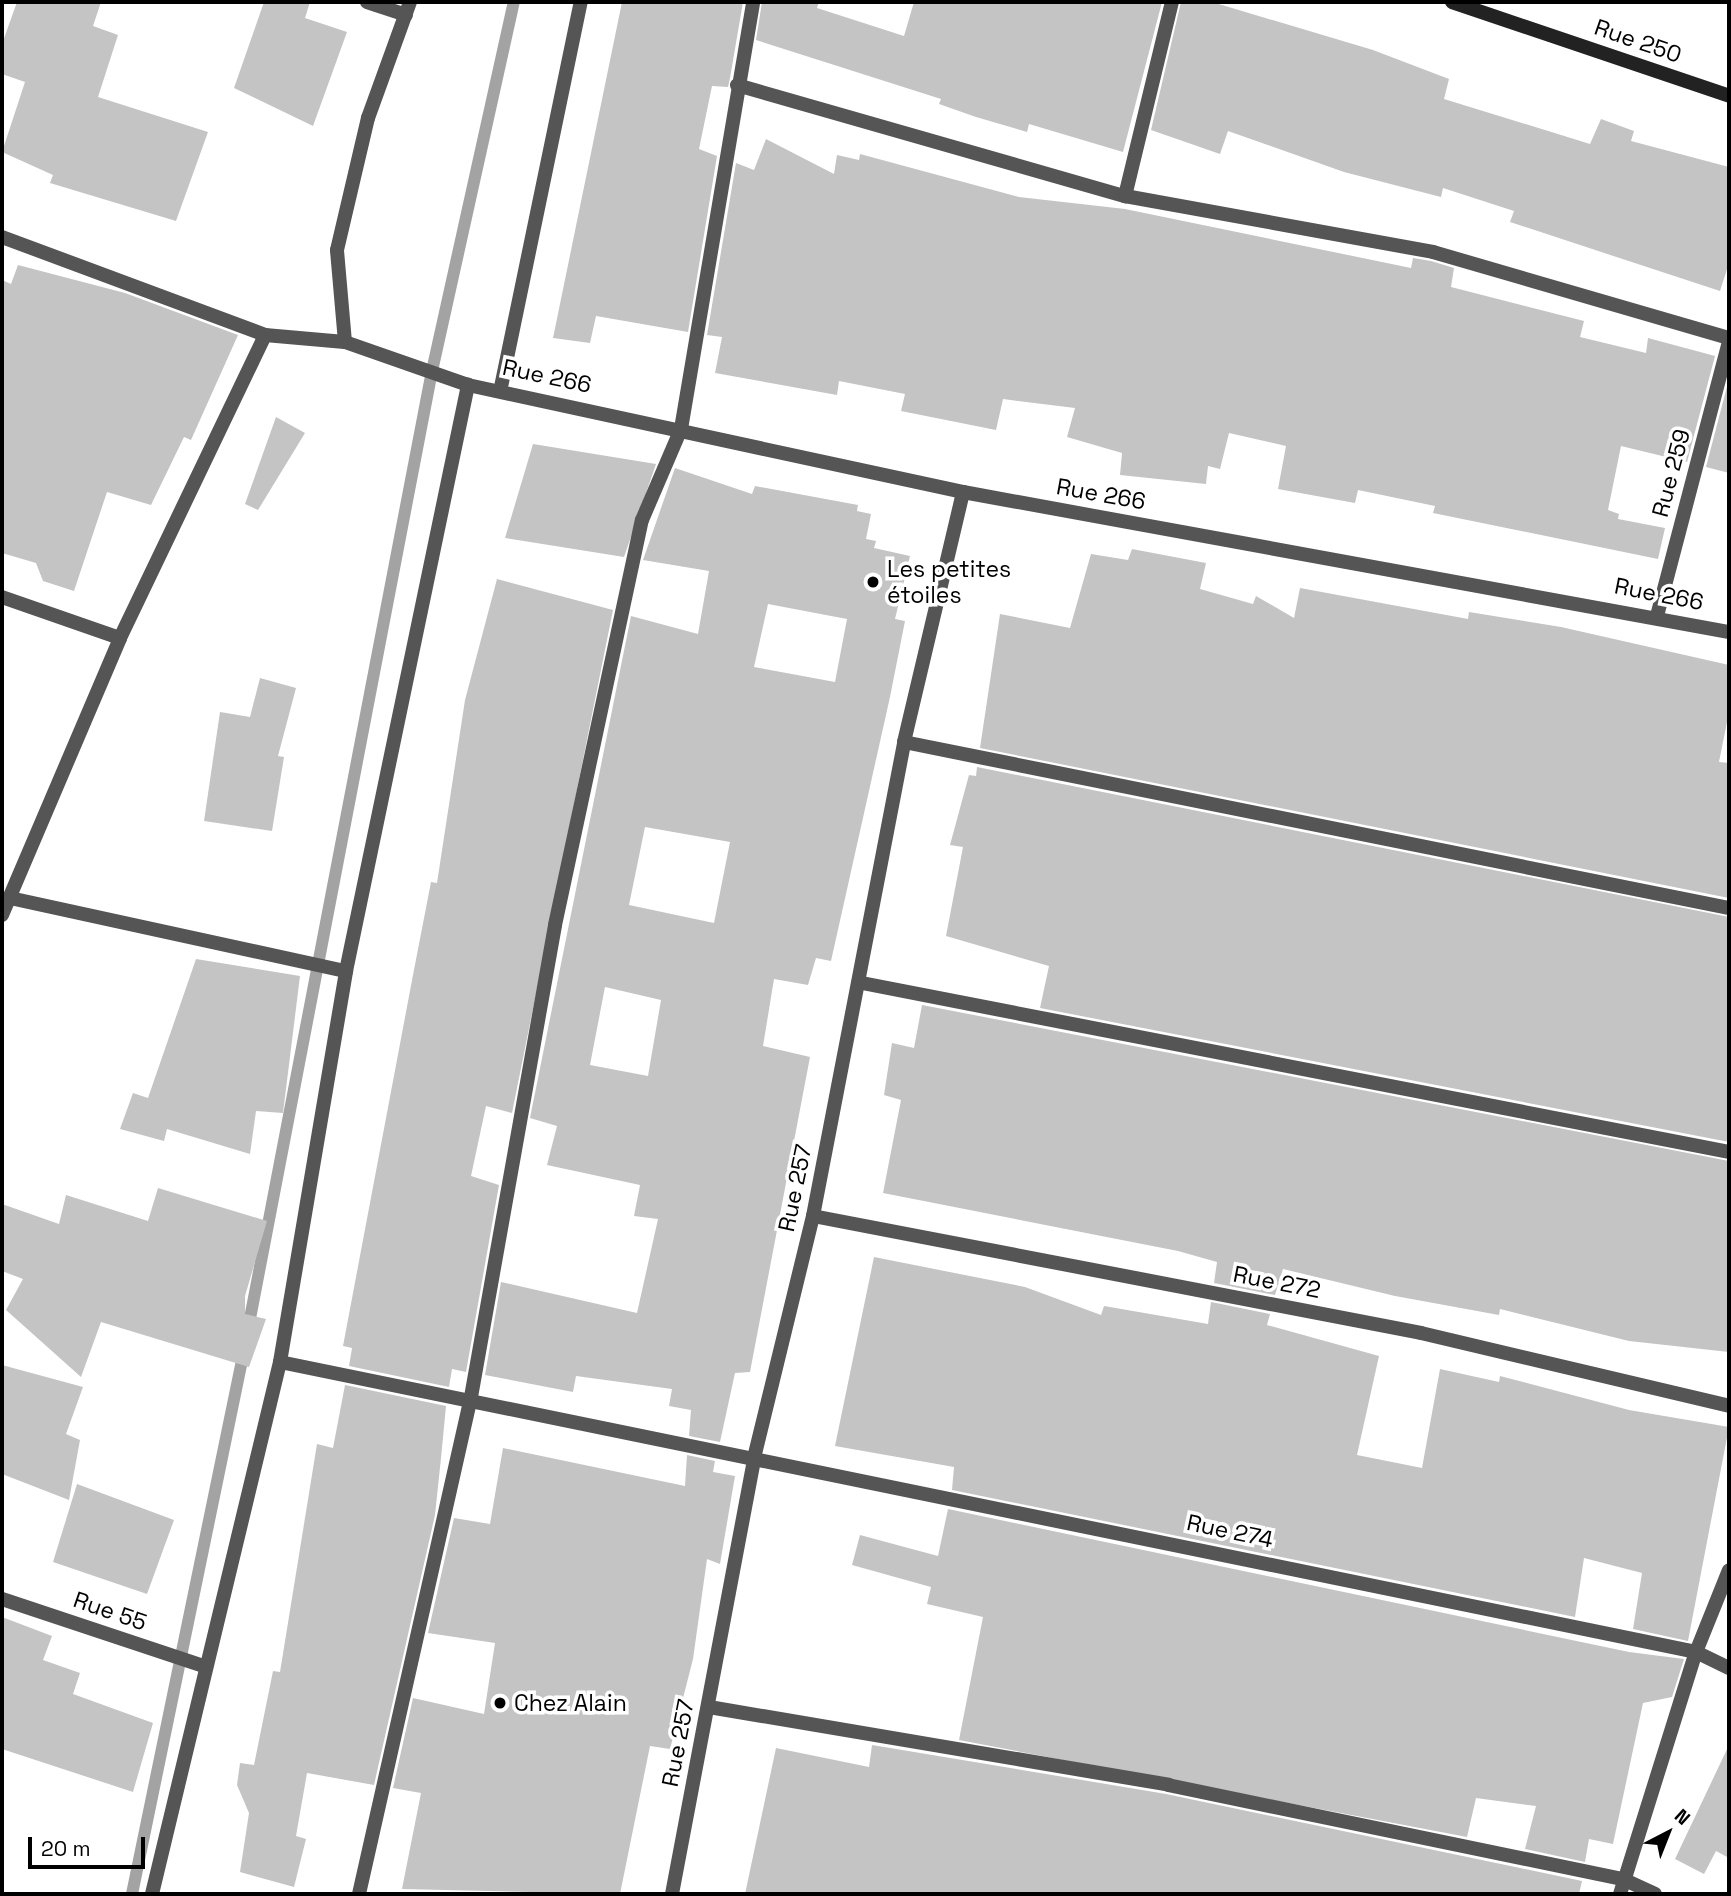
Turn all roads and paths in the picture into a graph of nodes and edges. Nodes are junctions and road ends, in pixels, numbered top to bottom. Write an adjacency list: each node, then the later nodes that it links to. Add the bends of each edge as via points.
1 (367, 2): 6 (street)
2 (581, 2): 15 (street)
3 (753, 2): 7 (street)
4 (1172, 2): 9 (street)
5 (1452, 2): 8 (street, Rue 250)
6 (408, 8): 13 (street, via 368,118 337,250)
7 (737, 85): 9 (street); 16 (street)
8 (1729, 96)
9 (1125, 196): 12 (street, via 1433,252)
10 (2, 237): 11 (street, Rue 266)
11 (265, 335): 13 (street, Rue 266); 21 (street)
12 (1729, 340): 19 (street, Rue 259)
13 (345, 342): 14 (street, Rue 266)
14 (468, 385): 15 (street, Rue 266); 26 (street)
15 (501, 387): 16 (street, Rue 266)
16 (681, 429): 17 (street, Rue 266); 31 (street, via 639,533 555,925)
17 (963, 492): 19 (street, Rue 266); 22 (street, Rue 257)
18 (2, 597): 21 (street)
19 (1657, 616): 20 (street, Rue 266)
20 (1729, 632)
21 (120, 638): 23 (street)
22 (904, 742): 24 (street); 27 (street, Rue 257)
23 (10, 898): 25 (street); 26 (street)
24 (1729, 908)
25 (2, 915)
26 (346, 971): 30 (street)
27 (862, 983): 28 (street); 29 (street, Rue 257)
28 (1729, 1152)
29 (813, 1216): 32 (street, Rue 272, via 1421,1333); 33 (street, Rue 257)
30 (280, 1362): 31 (street, Rue 274); 37 (street)
31 (471, 1397): 33 (street, Rue 274); 42 (street)
32 (1729, 1406)
33 (754, 1458): 36 (street, Rue 274); 39 (street, Rue 257)
34 (1729, 1570): 36 (street)
35 (2, 1599): 37 (street, Rue 55)
36 (1696, 1652): 38 (street, Rue 274); 40 (street)
37 (203, 1666): 41 (street)
38 (1729, 1668)
39 (709, 1707): 40 (street, via 1168,1785); 43 (street, Rue 257)
40 (1625, 1880): 44 (street); 45 (street)
41 (152, 1894)
42 (359, 1894)
43 (671, 1894)
44 (1620, 1894)
45 (1655, 1894)

